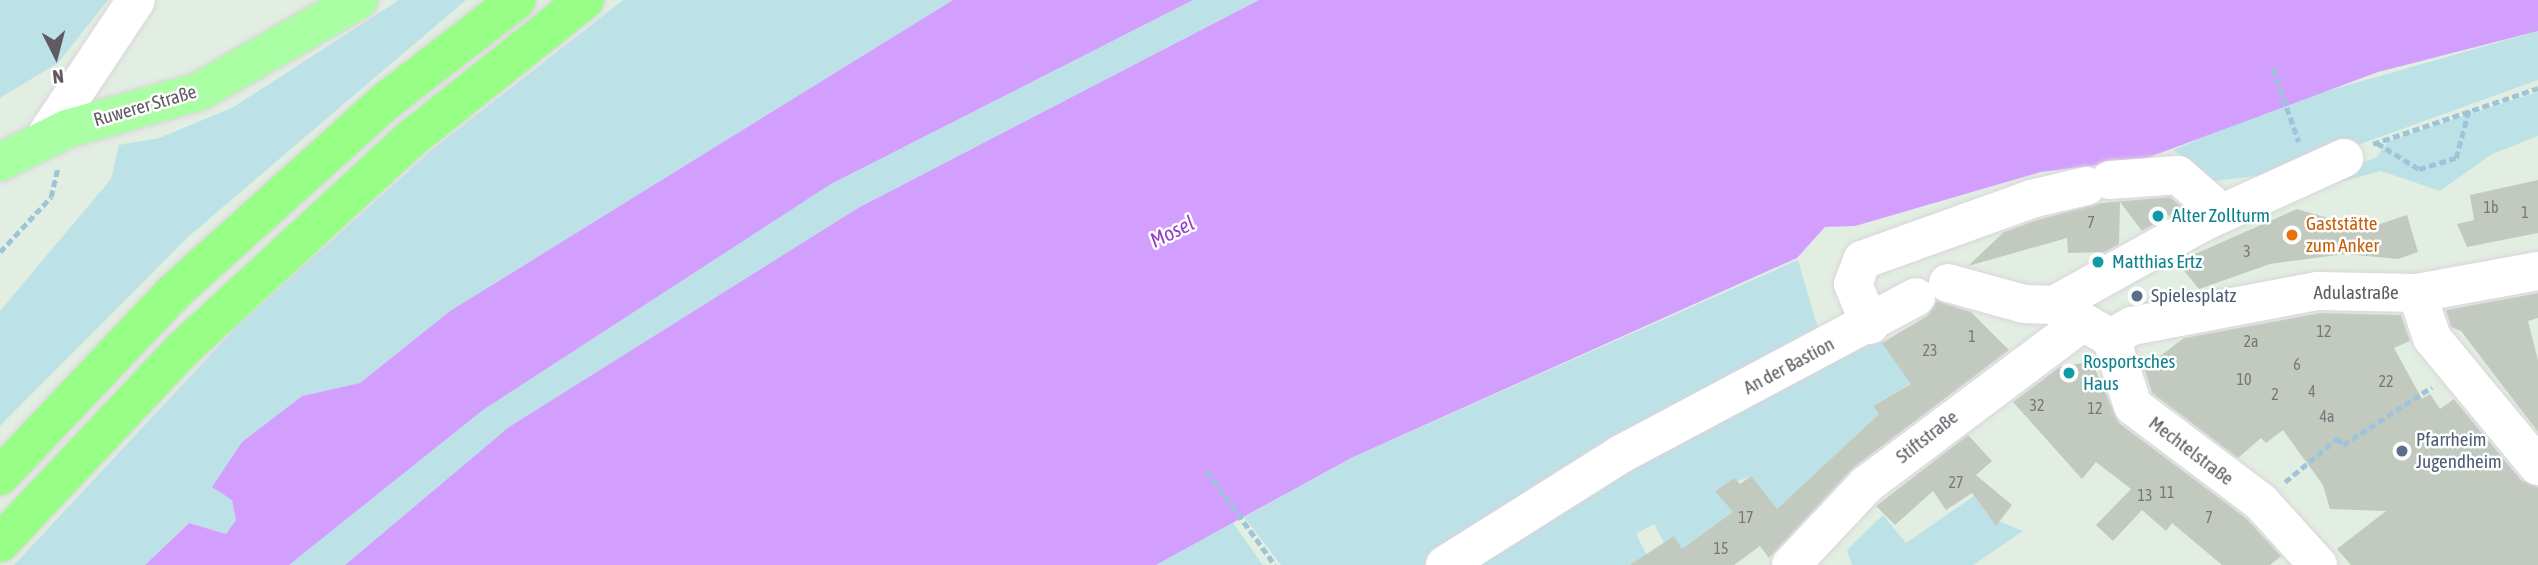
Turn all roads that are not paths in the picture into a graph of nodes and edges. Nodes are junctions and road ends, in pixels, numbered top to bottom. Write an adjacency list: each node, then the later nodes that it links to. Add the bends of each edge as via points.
1 (136, 0): 5 (street)
2 (359, 0): 5 (main road, Ruwerer Straße, via 200,91)
3 (517, 0): 14 (highway, via 390,99 172,294)
4 (585, 0): 15 (highway, via 412,138 183,349)
5 (45, 136): 7 (main road, Ruwerer Straße)
6 (2343, 158): 8 (street)
7 (0, 162)
8 (2203, 222): 11 (street); 12 (street, via 2210,203 2178,175 2099,183 2031,199 1862,260 1853,284)
9 (2538, 271): 10 (street)
10 (2417, 293): 11 (street, Adulastraße, via 2318,291 2132,326); 13 (street, Adulastraße, via 2432,338)
11 (2082, 322): 12 (street, via 2024,304 1932,290); 16 (street, Mechtelstraße, via 2133,406 2261,502); 18 (street, Stiftstraße, via 1866,485)
12 (1870, 326): 17 (street, An der Bastion, via 1621,454)
13 (2538, 466)
14 (0, 476)
15 (0, 543)
16 (2307, 559)
17 (1445, 565)
18 (1791, 565)

